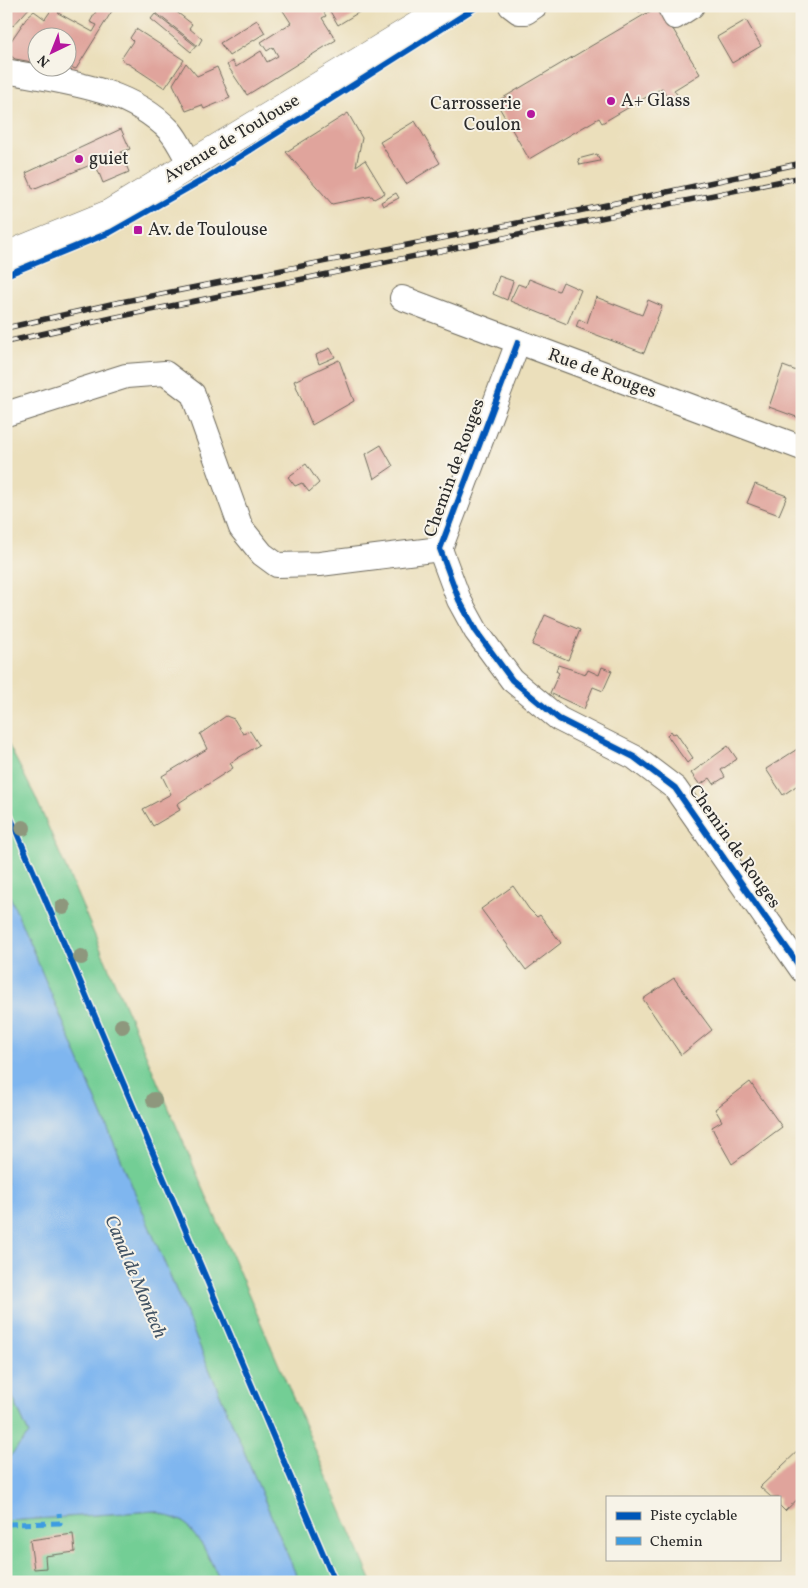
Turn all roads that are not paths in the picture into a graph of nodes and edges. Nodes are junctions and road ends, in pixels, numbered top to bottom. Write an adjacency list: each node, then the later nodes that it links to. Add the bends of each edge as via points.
1 (450, 6): 7 (main road, Avenue de Toulouse)
2 (511, 6): 3 (street, via 519,12)
3 (535, 6)
4 (669, 6): 5 (street, via 675,17)
5 (692, 6)
6 (6, 71): 7 (street, via 100,90 143,109 171,132)
7 (190, 164): 8 (main road, Avenue de Toulouse, via 108,214)
8 (6, 256)
9 (402, 298): 10 (street, Rue de Rouges)
10 (518, 342): 12 (street, Rue de Rouges); 13 (street, Chemin de Rouges)
11 (6, 414): 13 (street, via 126,376 165,373 193,394 241,528 262,554 277,565 320,564)
12 (802, 448)
13 (440, 549): 14 (street, Chemin de Rouges, via 459,600 476,631 512,680 560,719 634,758 675,788)
14 (802, 970)

